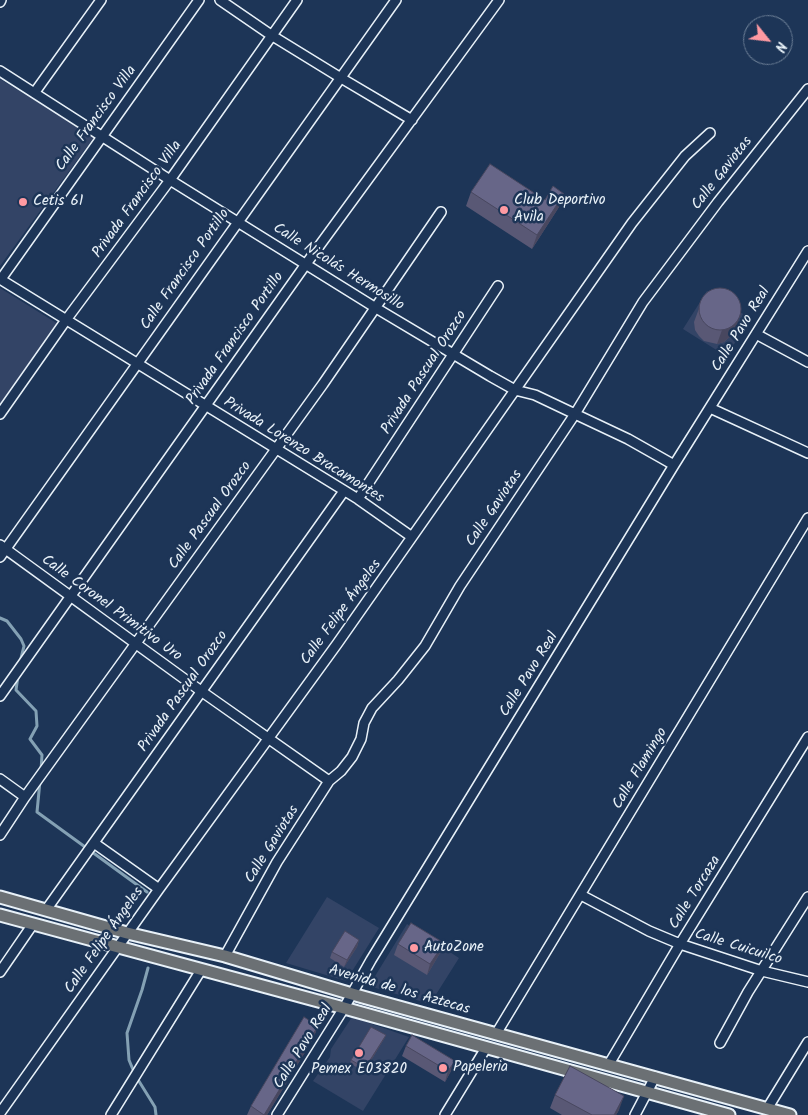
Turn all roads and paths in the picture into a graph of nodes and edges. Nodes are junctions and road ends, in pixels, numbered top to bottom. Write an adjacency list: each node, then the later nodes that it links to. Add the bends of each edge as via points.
1 (101, 0): 11 (street)
2 (199, 0): 14 (street, Calle Francisco Villa)
3 (220, 0): 7 (street)
4 (296, 0): 7 (street, Privada Francisco Villa)
5 (396, 0): 9 (street, Calle Francisco Portillo)
6 (499, 0): 12 (street, Privada Francisco Portillo)
7 (271, 35): 9 (street); 15 (street, Privada Francisco Villa)
8 (0, 71): 11 (street, Calle Nicolás Hermosillo)
9 (341, 78): 12 (street); 17 (street, Calle Francisco Portillo)
10 (808, 88): 32 (street, Calle Gaviotas, via 659,279)
11 (35, 92): 14 (street, Calle Nicolás Hermosillo)
12 (412, 120): 19 (street, Privada Francisco Portillo)
13 (710, 133): 28 (street, Calle Felipe Ángeles, via 667,176)
14 (102, 135): 15 (street, Calle Nicolás Hermosillo); 20 (street, Calle Francisco Villa)
15 (170, 180): 17 (street, Calle Nicolás Hermosillo); 23 (street, Privada Francisco Villa)
16 (441, 212): 22 (street, Calle Pascual Orozco)
17 (238, 221): 19 (street, Calle Nicolás Hermosillo); 27 (street, Calle Francisco Portillo)
18 (808, 251): 24 (street, Calle Pavo Real)
19 (306, 264): 22 (street, Calle Nicolás Hermosillo); 29 (street, Privada Francisco Portillo)
20 (0, 279): 23 (street, Privada Lorenzo Bracamontes)
21 (498, 286): 25 (street, Privada Pascual Orozco)
22 (376, 308): 25 (street, Calle Nicolás Hermosillo); 33 (street, Calle Pascual Orozco)
23 (66, 320): 27 (street, Privada Lorenzo Bracamontes); 31 (street, Privada Francisco Villa)
24 (756, 334): 26 (street); 30 (street, Calle Pavo Real)
25 (454, 355): 28 (street, Calle Nicolás Hermosillo); 37 (street, Privada Pascual Orozco)
26 (808, 362)
27 (138, 364): 29 (street, Privada Lorenzo Bracamontes); 40 (street, Calle Francisco Portillo)
28 (515, 390): 32 (street, Calle Nicolás Hermosillo, via 534,394); 39 (street, Calle Felipe Ángeles)
29 (205, 406): 33 (street, Privada Lorenzo Bracamontes); 41 (street, Privada Francisco Portillo)
30 (710, 408): 34 (street); 35 (street, Calle Pavo Real)
31 (0, 414)
32 (575, 414): 35 (street, Calle Nicolás Hermosillo, via 628,439); 48 (street, Calle Gaviotas, via 460,586 426,646 372,708 352,756)
33 (277, 449): 36 (street, Privada Lorenzo Bracamontes); 42 (street, Calle Pascual Orozco)
34 (808, 453)
35 (674, 466): 67 (street, Calle Pavo Real)
36 (344, 491): 37 (street, Privada Lorenzo Bracamontes); 43 (street, Privada Pascual Orozco)
37 (358, 499): 39 (street, Privada Lorenzo Bracamontes)
38 (807, 523): 53 (street, Calle Flamingo)
39 (412, 537): 46 (street, Calle Felipe Ángeles)
40 (2, 550): 41 (street, Calle Coronel Primitivo Uro)
41 (72, 597): 42 (street, Calle Coronel Primitivo Uro); 44 (street, Privada Francisco Portillo)
42 (136, 644): 43 (street, Calle Coronel Primitivo Uro); 49 (street, Calle Pascual Orozco)
43 (201, 691): 46 (street, Calle Coronel Primitivo Uro); 51 (street, Privada Pascual Orozco)
44 (0, 696)
45 (808, 737): 60 (street, Calle Torcaza)
46 (268, 739): 48 (street, Calle Coronel Primitivo Uro); 52 (street, Calle Felipe Ángeles)
47 (0, 779): 49 (street)
48 (329, 781): 62 (street, Calle Gaviotas, via 277,862)
49 (25, 797): 50 (street, Calle Pascual Orozco)
50 (0, 834)
51 (94, 843): 52 (street); 56 (street, Privada Pascual Orozco)
52 (158, 889): 59 (street, Calle Felipe Ángeles)
53 (581, 895): 60 (street, Calle Cuicuilco); 69 (street, Calle Flamingo)
54 (0, 897): 56 (main road, Avenida de los Aztecas)
55 (808, 897): 64 (street)
56 (46, 910): 59 (main road, Avenida de los Aztecas)
57 (0, 915): 58 (main road, Avenida de los Aztecas)
58 (34, 924): 61 (main road, Avenida de los Aztecas); 65 (street)
59 (127, 933): 61 (street, Calle Felipe Ángeles); 62 (main road, Avenida de los Aztecas)
60 (680, 944): 64 (street, Calle Cuicuilco); 73 (street, Calle Torcaza)
61 (117, 948): 63 (main road, Avenida de los Aztecas); 77 (street, Calle Felipe Ángeles)
62 (225, 956): 67 (main road, Avenida de los Aztecas)
63 (201, 970): 68 (main road, Avenida de los Aztecas); 78 (street)
64 (762, 971): 66 (street, Calle Cuicuilco); 71 (street)
65 (0, 972)
66 (808, 982)
67 (352, 994): 68 (street, Calle Pavo Real); 69 (main road, Avenida de los Aztecas)
68 (344, 1008): 72 (main road, Avenida de los Aztecas); 79 (street, Calle Pavo Real)
69 (496, 1034): 73 (main road, Avenida de los Aztecas)
70 (808, 1042): 76 (street)
71 (720, 1043)
72 (486, 1048): 75 (main road, Avenida de los Aztecas); 80 (street)
73 (609, 1064): 74 (main road, Avenida de los Aztecas)
74 (655, 1077): 75 (street); 76 (main road, Avenida de los Aztecas)
75 (648, 1092): 81 (street); 82 (main road, Avenida de los Aztecas)
76 (767, 1109): 83 (main road, Avenida de los Aztecas)
77 (0, 1113)
78 (110, 1115)
79 (277, 1115)
80 (445, 1115)
81 (635, 1115)
82 (729, 1115)
83 (790, 1115)

